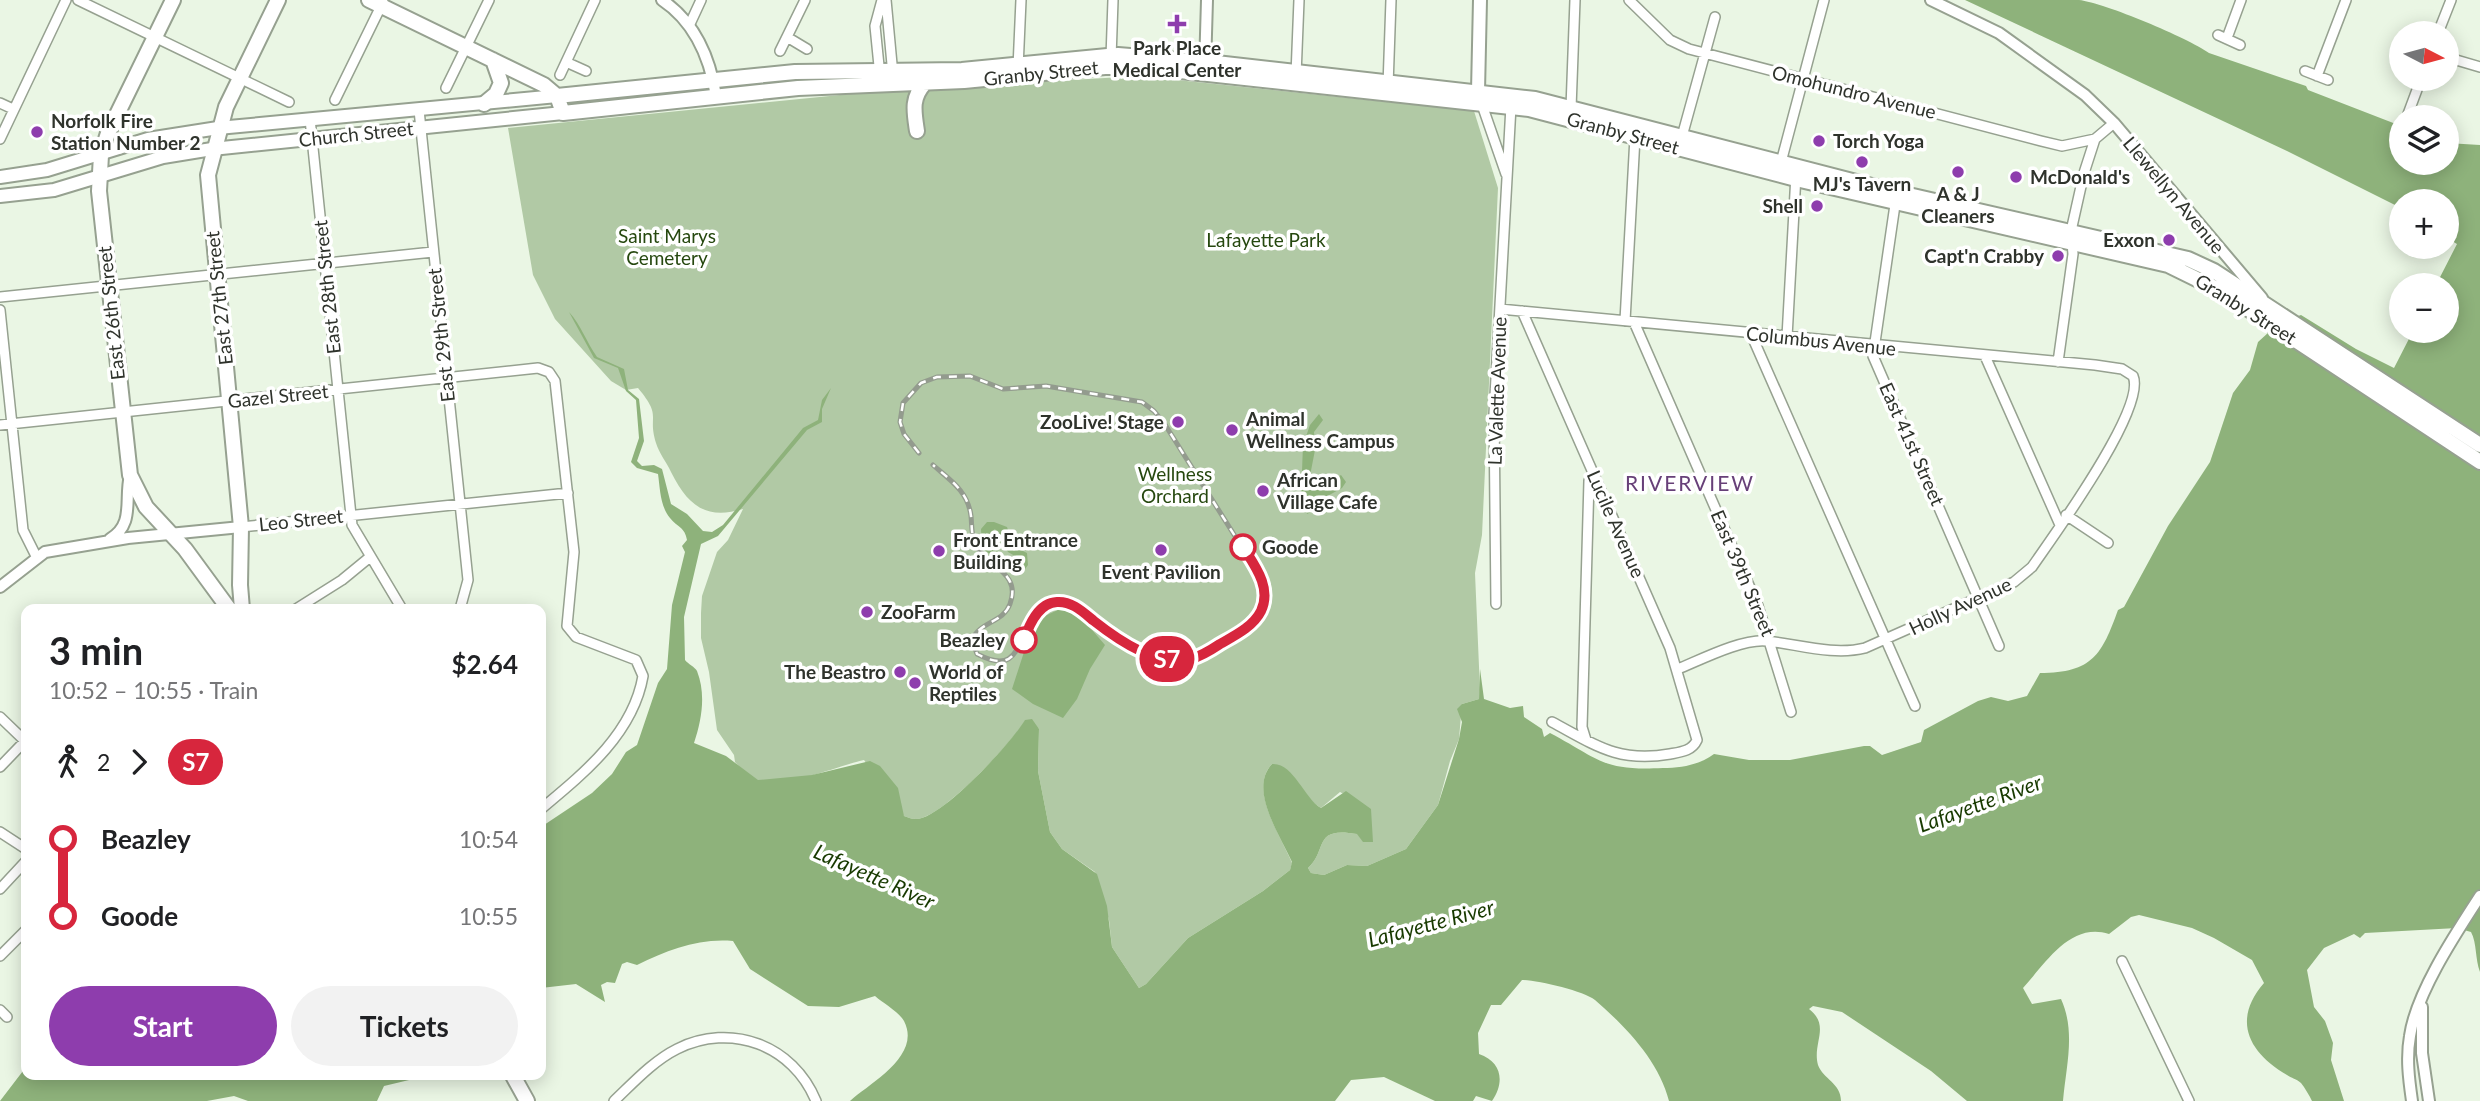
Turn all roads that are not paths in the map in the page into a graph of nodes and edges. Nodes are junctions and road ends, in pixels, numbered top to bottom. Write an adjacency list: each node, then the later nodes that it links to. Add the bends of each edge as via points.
1 (66, 0): 64 (street)
2 (78, 0): 28 (street)
3 (173, 0): 28 (main road, East 26th Street)
4 (278, 0): 48 (main road, East 27th Street)
5 (489, 0): 31 (street)
6 (595, 0): 38 (street)
7 (662, 0): 27 (street)
8 (701, 0): 27 (street)
9 (806, 0): 29 (street)
10 (884, 0): 46 (street)
11 (1021, 0): 41 (street)
12 (1113, 0): 36 (street)
13 (1207, 0): 40 (street)
14 (1299, 0): 47 (street)
15 (1391, 0): 53 (street)
16 (1480, 0): 57 (main road)
17 (1575, 0): 63 (street)
18 (1629, 0): 34 (street, Omohundro Avenue, via 1670,40)
19 (1824, 0): 49 (street)
20 (1931, 0): 68 (street, Llewellyn Avenue, via 1999,33 2084,95)
21 (2241, 0): 30 (street, via 2222,36)
22 (2346, 0): 45 (street)
23 (2451, 0): 26 (street)
24 (378, 2): 31 (main road); 58 (street)
25 (1715, 17): 34 (street)
26 (2443, 21)
27 (689, 26): 50 (street)
28 (155, 37): 48 (street); 78 (main road, East 26th Street)
29 (787, 37): 32 (street); 33 (street)
30 (2240, 45)
31 (466, 47): 35 (main road); 54 (street)
32 (807, 50)
33 (780, 51)
34 (1704, 53): 49 (street, Omohundro Avenue); 76 (street)
35 (493, 60): 55 (main road); 61 (main road, via 501,83)
36 (1110, 61): 40 (main road, Granby Street); 41 (main road, Granby Street)
37 (2459, 61): 39 (street)
38 (566, 62): 42 (street); 44 (street)
39 (2480, 67)
40 (1205, 68): 47 (main road, Granby Street)
41 (1018, 70): 46 (main road, Granby Street); 52 (main road, Granby Street)
42 (586, 71)
43 (2305, 71): 45 (street)
44 (560, 75)
45 (2317, 76): 51 (street)
46 (886, 77): 50 (main road, Granby Street, via 795,72); 52 (main road, Granby Street); 56 (main road, Granby Street)
47 (1296, 77): 53 (main road, Granby Street)
48 (240, 78): 59 (street); 70 (main road, East 27th Street)
49 (1803, 79): 75 (street, Omohundro Avenue, via 2062,146); 79 (street)
50 (713, 80): 55 (main road, Church Street); 56 (street)
51 (2328, 80)
52 (925, 83): 71 (main road, via 914,102)
53 (1388, 86): 57 (main road, Granby Street)
54 (446, 88)
55 (557, 96): 61 (main road, Church Street); 66 (main road)
56 (716, 96): 66 (main road, Church Street)
57 (1479, 97): 62 (main road, Granby Street); 63 (main road, Granby Street, via 1535,99); 83 (street, La Valette Avenue)
58 (335, 100)
59 (289, 102)
60 (0, 103): 64 (street)
61 (484, 104): 65 (main road, Church Street)
62 (1511, 106): 72 (main road, Granby Street); 83 (street, La Valette Avenue)
63 (1571, 108): 76 (main road, Granby Street)
64 (13, 109): 73 (street)
65 (419, 110): 67 (main road, Church Street); 69 (street, East 29th Street)
66 (563, 113): 69 (main road, Church Street)
67 (310, 119): 70 (main road, Church Street); 74 (street, East 28th Street)
68 (2113, 123): 75 (street); 95 (street, Llewellyn Avenue)
69 (420, 127): 74 (main road, Church Street); 87 (street, East 29th Street)
70 (218, 128): 77 (main road, East 27th Street); 78 (main road, Church Street, via 148,139)
71 (917, 131)
72 (1635, 136): 76 (main road, Granby Street); 96 (street, East 39th Street)
73 (0, 139)
74 (312, 139): 77 (main road, Church Street); 88 (street, East 28th Street)
75 (2095, 139): 86 (street)
76 (1680, 143): 79 (main road, Granby Street)
77 (212, 149): 82 (main road, Church Street, via 163,157); 89 (main road, East 27th Street, via 208,199)
78 (101, 155): 81 (main road, Church Street); 82 (main road, East 26th Street)
79 (1779, 169): 80 (main road, Granby Street)
80 (1796, 173): 85 (main road, Granby Street); 98 (street)
81 (0, 177)
82 (99, 178): 84 (main road, Church Street, via 54,190); 90 (main road, East 26th Street)
83 (1507, 179): 92 (street, La Valette Avenue)
84 (0, 196)
85 (1896, 198): 86 (main road, Granby Street); 99 (street, East 41st Street)
86 (2071, 236): 95 (main road, Granby Street, via 2188,259 2214,271); 101 (street, via 2073,254)
87 (433, 252): 88 (street); 102 (street, East 29th Street)
88 (324, 263): 89 (street); 104 (street, East 28th Street)
89 (217, 275): 90 (street); 105 (main road, East 27th Street)
90 (108, 286): 91 (street); 106 (main road, East 26th Street)
91 (0, 297)
92 (1500, 309): 94 (street, Columbus Avenue); 131 (street, La Valette Avenue, via 1494,414)
93 (0, 310): 107 (street)
94 (1522, 312): 96 (street, Columbus Avenue); 111 (street, Lucile Avenue)
95 (2267, 313): 109 (main road, Granby Street); 110 (main road, Granby Street)
96 (1629, 322): 97 (street, Columbus Avenue); 133 (street, East 39th Street, via 1732,545)
97 (1751, 334): 98 (street, Columbus Avenue); 132 (street)
98 (1787, 337): 99 (street, Columbus Avenue)
99 (1873, 346): 100 (street, Columbus Avenue); 125 (street, East 41st Street, via 1873,356)
100 (1985, 356): 101 (street, Columbus Avenue); 117 (street)
101 (2059, 362): 103 (street, Columbus Avenue, via 2122,369)
102 (446, 378): 104 (street, Gazel Street); 113 (street, Gazel Street, via 538,368 553,377); 114 (street, East 29th Street)
103 (2135, 382): 116 (street, Holly Avenue, via 2123,425)
104 (338, 389): 105 (street, Gazel Street); 115 (street, East 28th Street)
105 (229, 401): 106 (street, Gazel Street); 118 (main road, East 27th Street)
106 (122, 412): 107 (street, Gazel Street); 112 (main road, East 26th Street)
107 (12, 423): 108 (street, Gazel Street); 122 (street, via 23,530)
108 (0, 425)
109 (2480, 445)
110 (2480, 462)
111 (1593, 473): 135 (street, Lucile Avenue); 141 (street, via 1589,481 1581,727)
112 (131, 474): 119 (main road, East 26th Street, via 143,502); 120 (street, via 127,524)
113 (568, 493): 114 (street, Leo Street); 144 (street, via 574,570 566,621 569,631 636,660 642,680 629,715 606,750)
114 (460, 504): 115 (street, Leo Street); 130 (street, East 29th Street, via 466,559)
115 (351, 515): 118 (street, Leo Street); 123 (street, East 28th Street, via 356,535)
116 (2066, 515): 117 (street, Holly Avenue); 121 (street)
117 (2060, 525): 125 (street, Holly Avenue, via 2024,575)
118 (241, 527): 119 (street, Leo Street); 127 (main road, East 27th Street)
119 (171, 534): 120 (street, Leo Street); 126 (main road, East 26th Street)
120 (108, 541): 122 (street, Leo Street, via 62,547)
121 (2108, 543)
122 (36, 556): 124 (street)
123 (370, 557): 128 (street); 129 (street, East 28th Street)
124 (0, 587)
125 (1980, 598): 132 (street, Holly Avenue); 134 (street, East 41st Street)
126 (225, 604)
127 (242, 604)
128 (304, 604)
129 (399, 604)
130 (462, 604)
131 (1496, 604)
132 (1885, 639): 133 (street, Holly Avenue, via 1848,650); 136 (street)
133 (1771, 642): 135 (street, Holly Avenue, via 1726,650); 137 (street, East 39th Street)
134 (1999, 646)
135 (1678, 669): 141 (street, Lucile Avenue, via 1697,740 1691,748 1639,757 1611,753)
136 (1915, 706)
137 (1791, 712)
138 (0, 717): 140 (street)
139 (1552, 723): 141 (street)
140 (21, 737)
141 (1586, 740)
142 (21, 747): 143 (street)
143 (0, 767)
144 (546, 805)
145 (0, 832): 146 (street)
146 (21, 846)
147 (21, 866): 148 (street)
148 (0, 889)
149 (2480, 896): 153 (street)
150 (21, 935): 151 (street)
151 (0, 956)
152 (2122, 961): 158 (street)
153 (2422, 1001): 159 (street, via 2410,1036); 160 (street)
154 (515, 1080): 155 (main road)
155 (527, 1101)
156 (614, 1101): 157 (street, via 673,1051 705,1039 729,1037 779,1053 800,1072)
157 (816, 1101)
158 (2189, 1101)
159 (2412, 1101)
160 (2429, 1101)

